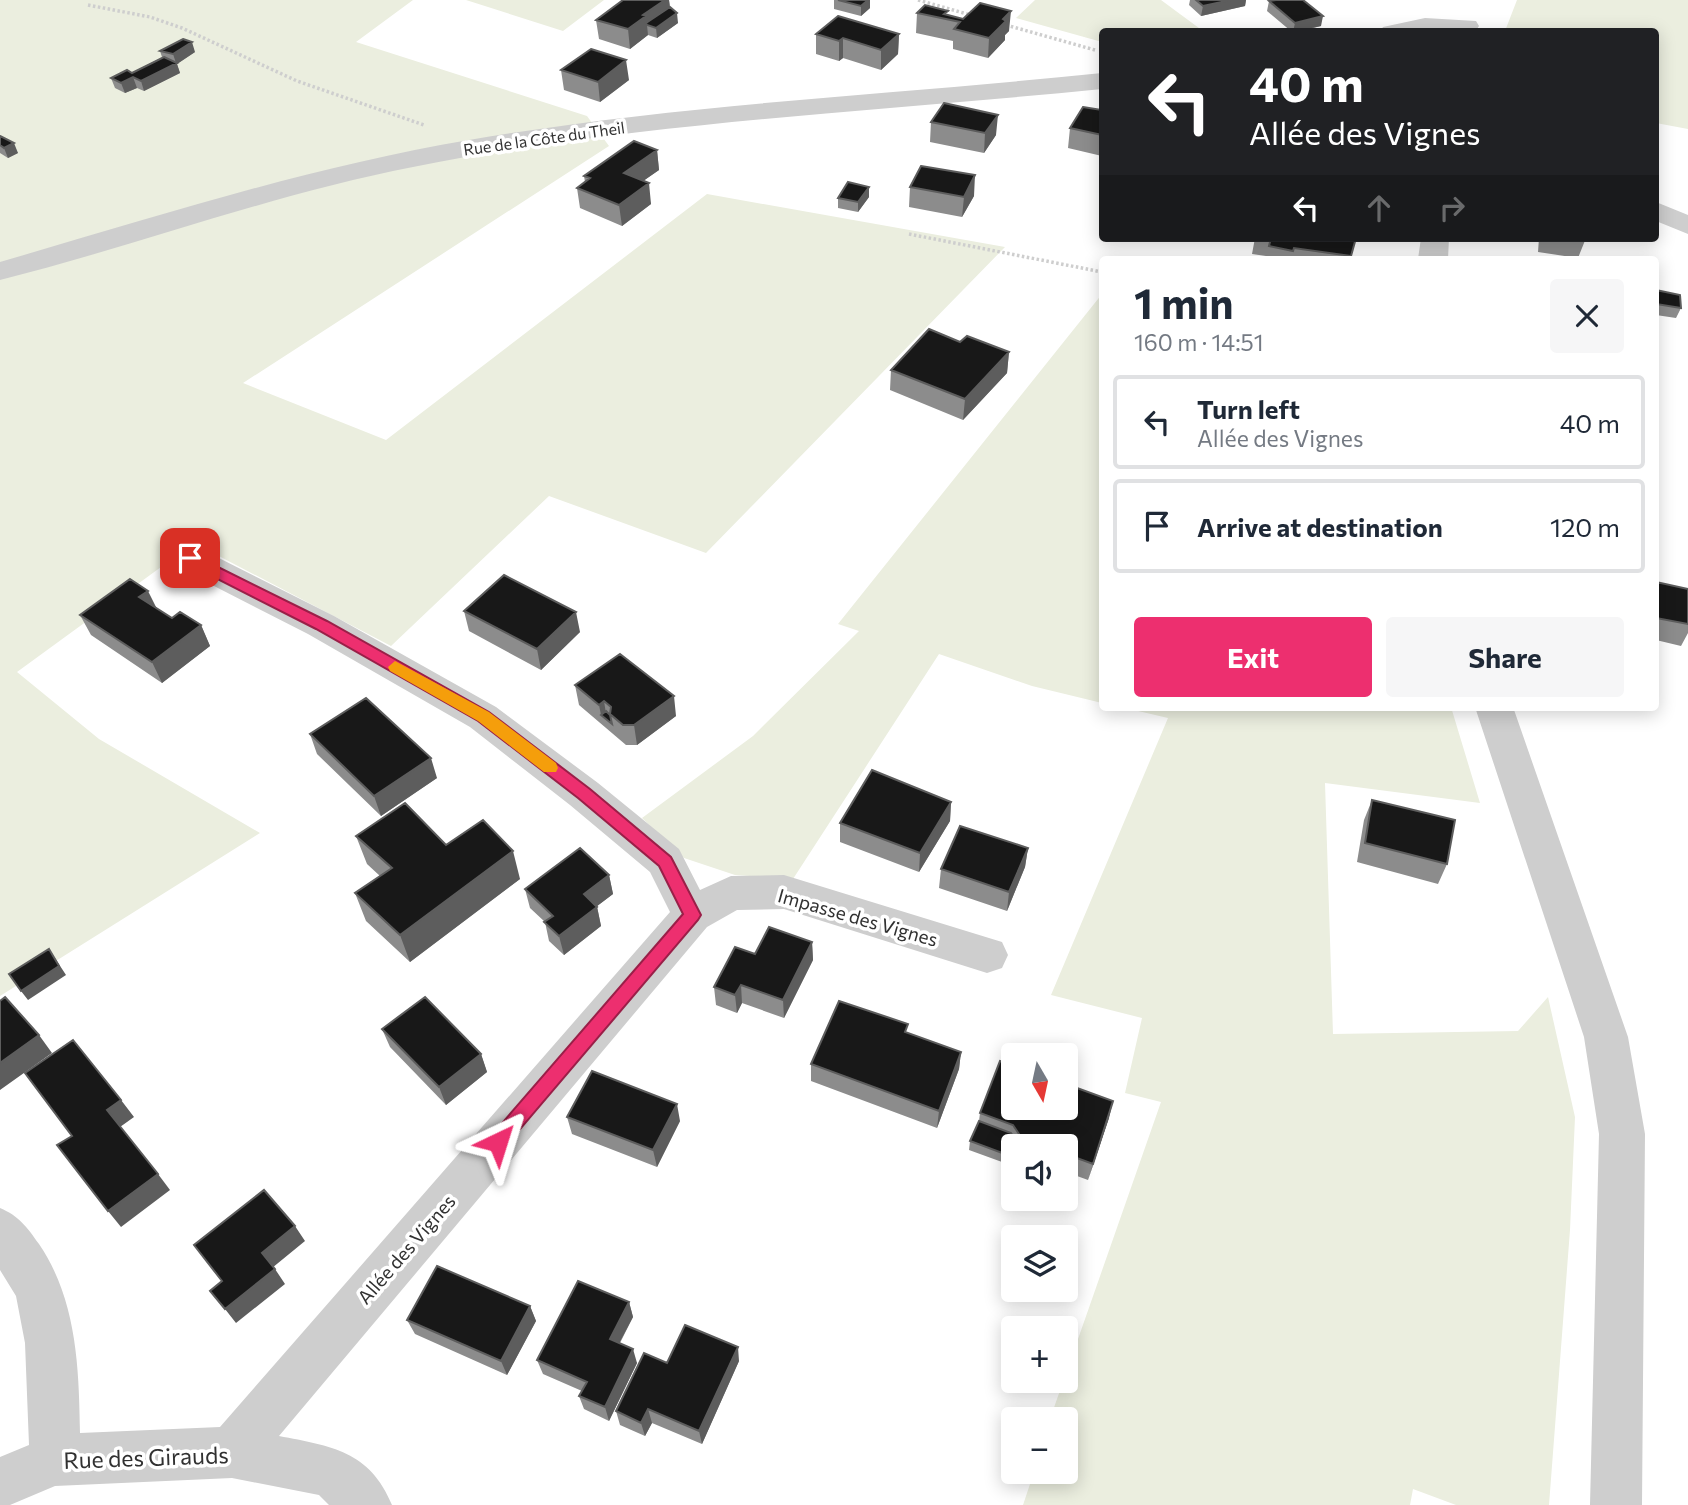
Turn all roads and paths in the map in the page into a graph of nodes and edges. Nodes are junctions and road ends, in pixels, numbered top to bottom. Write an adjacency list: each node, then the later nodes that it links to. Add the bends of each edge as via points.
1 (918, 0): 3 (path)
2 (88, 5): 9 (path, via 182,28 297,81 441,131)
3 (984, 18)
4 (997, 22): 7 (path)
5 (1470, 22): 6 (street)
6 (1411, 28)
7 (1099, 51)
8 (1099, 81): 9 (street, Rue de la Côte du Theil, via 690,120)
9 (467, 148): 13 (street, Rue de la Côte du Theil, via 340,174)
10 (1659, 212): 11 (street)
11 (1688, 225)
12 (909, 234): 14 (path)
13 (0, 271)
14 (1099, 271)
15 (190, 558): 17 (street, via 321,625 483,717 665,862)
16 (1495, 711): 24 (street, via 1606,1037 1622,1134)
17 (692, 915): 18 (street, Impasse des Vignes, via 731,893 784,891); 20 (street, Allée des Vignes)
18 (987, 955)
19 (0, 1231): 21 (street, via 23,1261 43,1303 54,1387)
20 (232, 1452): 21 (street, Rue des Girauds); 23 (street, Rue des Girauds, via 332,1472)
21 (55, 1460): 22 (street, Rue des Girauds)
22 (0, 1483)
23 (366, 1505)
24 (1616, 1505)

